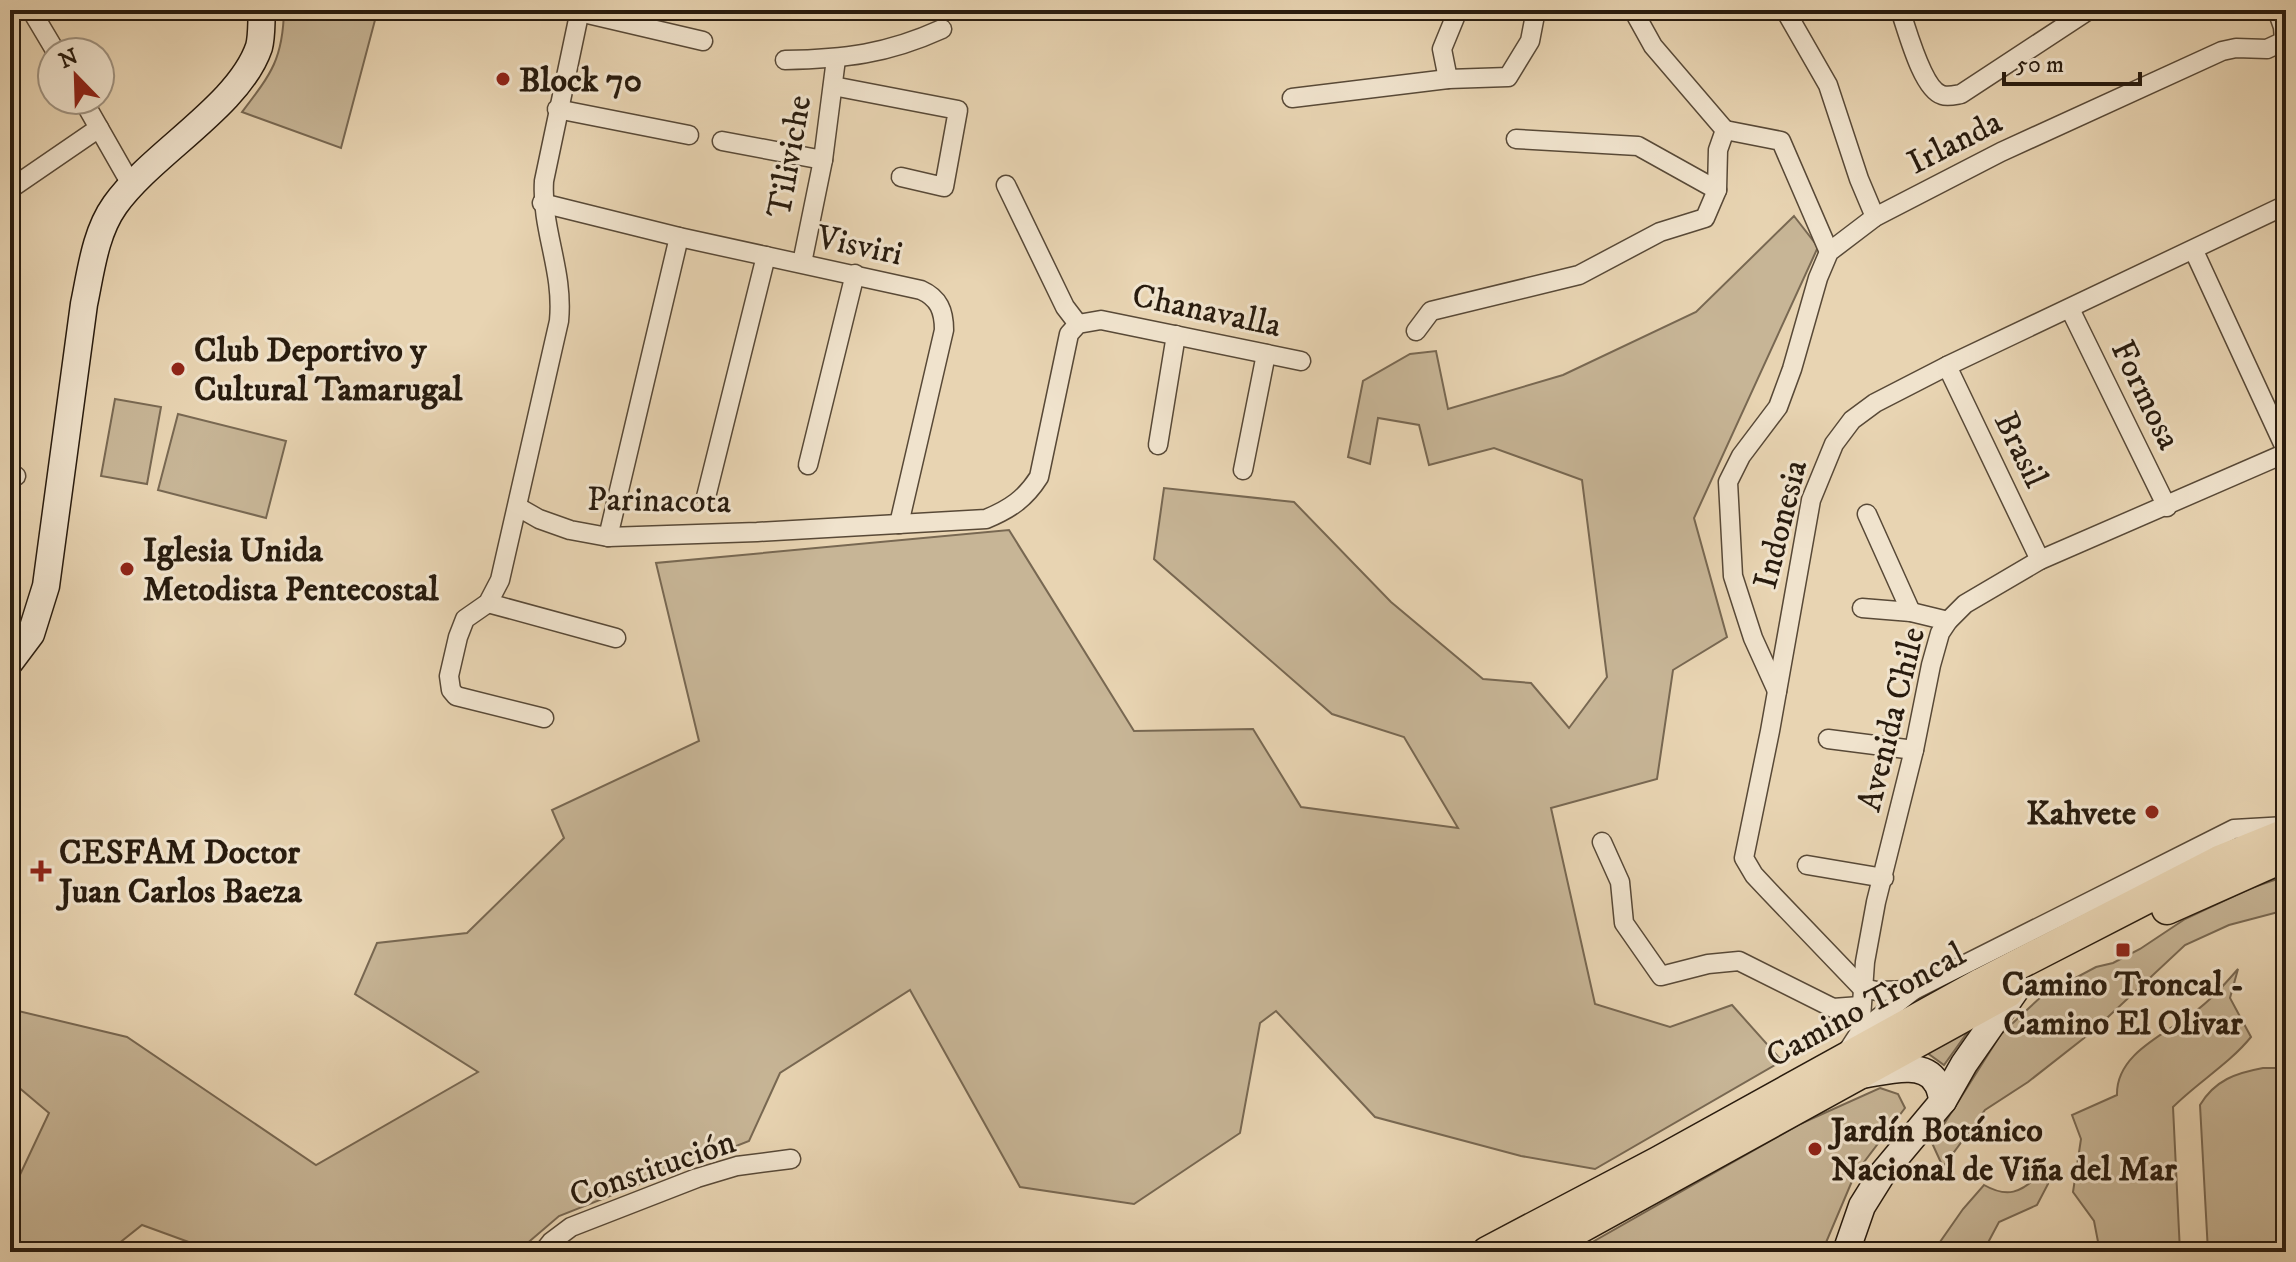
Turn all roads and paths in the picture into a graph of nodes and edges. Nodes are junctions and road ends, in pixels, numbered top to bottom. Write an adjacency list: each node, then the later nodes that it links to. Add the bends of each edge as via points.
1 (31, 10): 12 (street)
2 (262, 10): 29 (street, via 260,44 250,68)
3 (1458, 10): 16 (street, via 1442,49)
4 (1536, 10): 16 (street, via 1530,41 1508,77)
5 (1633, 10): 22 (street, via 1653,46)
6 (1785, 10): 34 (street, via 1828,85)
7 (1900, 10): 8 (street, Irlanda, via 1926,79 1933,90 1952,95)
8 (2089, 10)
9 (2277, 10): 34 (street, Irlanda, via 2284,41 2267,49 2222,51 2001,152)
10 (580, 11): 13 (street); 19 (street)
11 (942, 29): 14 (street, via 906,45)
12 (46, 36)
13 (703, 41)
14 (836, 59): 15 (street); 17 (street, Tiliviche)
15 (785, 60)
16 (1448, 79): 18 (street)
17 (833, 86): 26 (street, Tiliviche); 27 (street, via 958,110 944,187)
18 (1292, 98)
19 (557, 109): 23 (street); 32 (street)
20 (92, 116): 21 (street)
21 (99, 128): 29 (street); 30 (street)
22 (1725, 130): 31 (street, via 1718,150); 37 (street, via 1781,141)
23 (689, 135)
24 (1516, 139): 31 (street, via 1638,146)
25 (722, 141): 26 (street)
26 (823, 160): 39 (street, Tiliviche)
27 (901, 177)
28 (1006, 185): 42 (street)
29 (132, 186): 64 (street, via 104,225 92,262 46,586 31,634)
30 (10, 188)
31 (1717, 190): 43 (street, via 1705,218 1660,232 1579,275 1431,311)
32 (542, 203): 35 (street, Visviri); 53 (street, via 561,301)
33 (2286, 205): 36 (street, Indonesia)
34 (1875, 217): 37 (street, Irlanda)
35 (679, 237): 38 (street, Visviri); 57 (street)
36 (2194, 251): 41 (street, Indonesia); 49 (street)
37 (1829, 252): 65 (street, via 1778,407 1728,482 1733,576)
38 (766, 256): 39 (street, Visviri); 52 (street)
39 (802, 263): 40 (street, Visviri)
40 (855, 274): 50 (street); 56 (street, Visviri, via 931,294 944,315)
41 (2070, 309): 47 (street, Indonesia); 54 (street, Formosa)
42 (1078, 324): 44 (street, Chanavalla, via 1101,320); 56 (street, Parinacota, via 1069,334 1039,477 1027,494 986,519)
43 (1416, 331)
44 (1176, 335): 45 (street, Chanavalla); 48 (street)
45 (1266, 354): 46 (street, Chanavalla); 51 (street)
46 (1301, 361)
47 (1947, 366): 58 (street, Brasil); 65 (street, Indonesia, via 1875,403 1852,420 1834,444 1811,500)
48 (1158, 445)
49 (2286, 451): 54 (street, Avenida Chile)
50 (808, 465)
51 (1243, 470)
52 (706, 497)
53 (518, 507): 57 (street, Parinacota, via 570,530); 59 (street, via 500,580)
54 (2167, 507): 58 (street, Avenida Chile)
55 (1867, 514): 61 (street)
56 (899, 524): 57 (street, Parinacota)
57 (608, 537)
58 (2040, 560): 62 (street, Avenida Chile, via 1965,604)
59 (488, 603): 63 (street); 66 (street, via 465,619 449,676 451,690 464,700)
60 (1862, 608): 61 (street)
61 (1911, 612): 62 (street)
62 (1948, 621): 68 (street, Avenida Chile, via 1931,665)
63 (616, 638)
64 (10, 662)
65 (1777, 691): 77 (street, Indonesia, via 1744,858)
66 (544, 718)
67 (1828, 739): 68 (street)
68 (1914, 750): 74 (street, Avenida Chile)
69 (2286, 826): 76 (street, Camino Troncal, via 2234,829)
70 (2286, 834): 79 (main road, Camino Troncal, via 2163,889)
71 (1602, 842): 77 (street, Camino Troncal, via 1620,882 1624,923 1661,976 1739,961 1833,1008)
72 (2286, 856): 75 (main road, Camino Troncal, via 2177,904)
73 (1807, 865): 74 (street)
74 (1884, 878): 77 (street, Avenida Chile)
75 (2019, 986): 79 (main road, Camino Troncal); 80 (street)
76 (1914, 990): 77 (street, Camino Troncal); 78 (street, Camino Troncal)
77 (1861, 997): 78 (street, Avenida Chile)
78 (1860, 1032): 79 (street)
79 (1851, 1067): 80 (street, via 1924,1071 1936,1080); 83 (main road, Camino Troncal); 84 (main road, Camino Troncal)
80 (1943, 1101): 85 (street, via 1882,1174 1862,1206)
81 (791, 1159): 82 (street, Constitución, via 697,1178 571,1227)
82 (543, 1252)
83 (1487, 1252)
84 (1536, 1252)
85 (1846, 1252)

